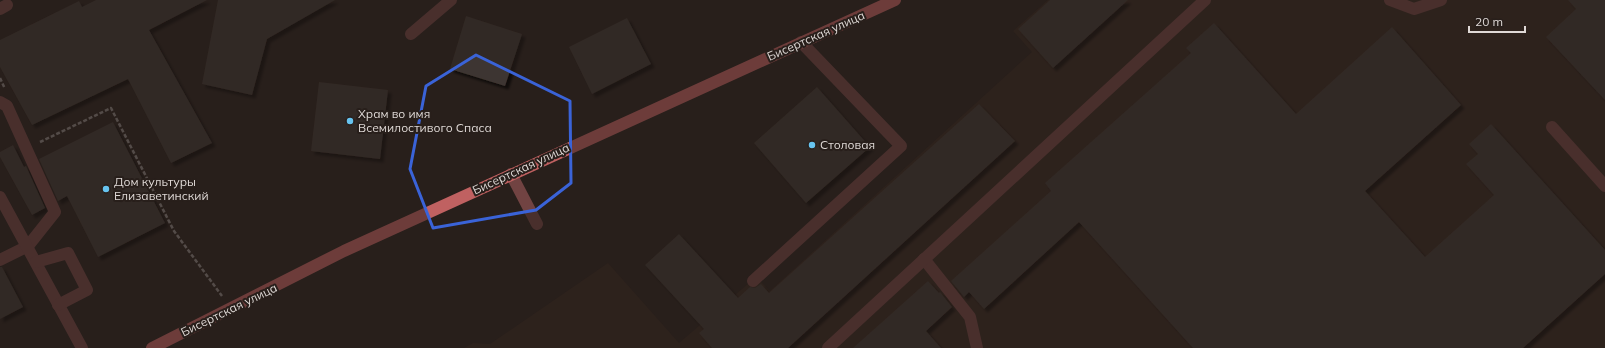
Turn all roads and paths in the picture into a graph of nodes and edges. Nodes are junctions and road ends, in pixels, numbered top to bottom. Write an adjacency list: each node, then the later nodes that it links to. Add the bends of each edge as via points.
1 (451, 0): 6 (street)
2 (895, 0): 7 (main road, Бисертская улица)
3 (1205, 0): 18 (street)
4 (1390, 0): 5 (street, via 1414,9)
5 (1441, 0)
6 (411, 34)
7 (801, 42): 13 (main road, Бисертская улица); 21 (street, via 901,146)
8 (0, 78): 9 (path)
9 (7, 92)
10 (2, 106): 17 (street, via 55,212)
11 (1552, 126): 14 (street)
12 (34, 144): 23 (path, via 110,108 174,231)
13 (511, 174): 16 (street); 23 (main road, Бисертская улица, via 344,251)
14 (1605, 186)
15 (0, 197): 17 (street)
16 (537, 224)
17 (28, 246): 19 (street); 20 (street)
18 (924, 259): 26 (street); 27 (street, via 970,317)
19 (0, 260)
20 (36, 262): 22 (street); 22 (street, via 68,252 87,290)
21 (753, 281)
22 (58, 305): 24 (street)
23 (232, 309): 25 (main road, Бисертская улица)
24 (82, 348)
25 (152, 348)
26 (828, 348)
27 (977, 348)

